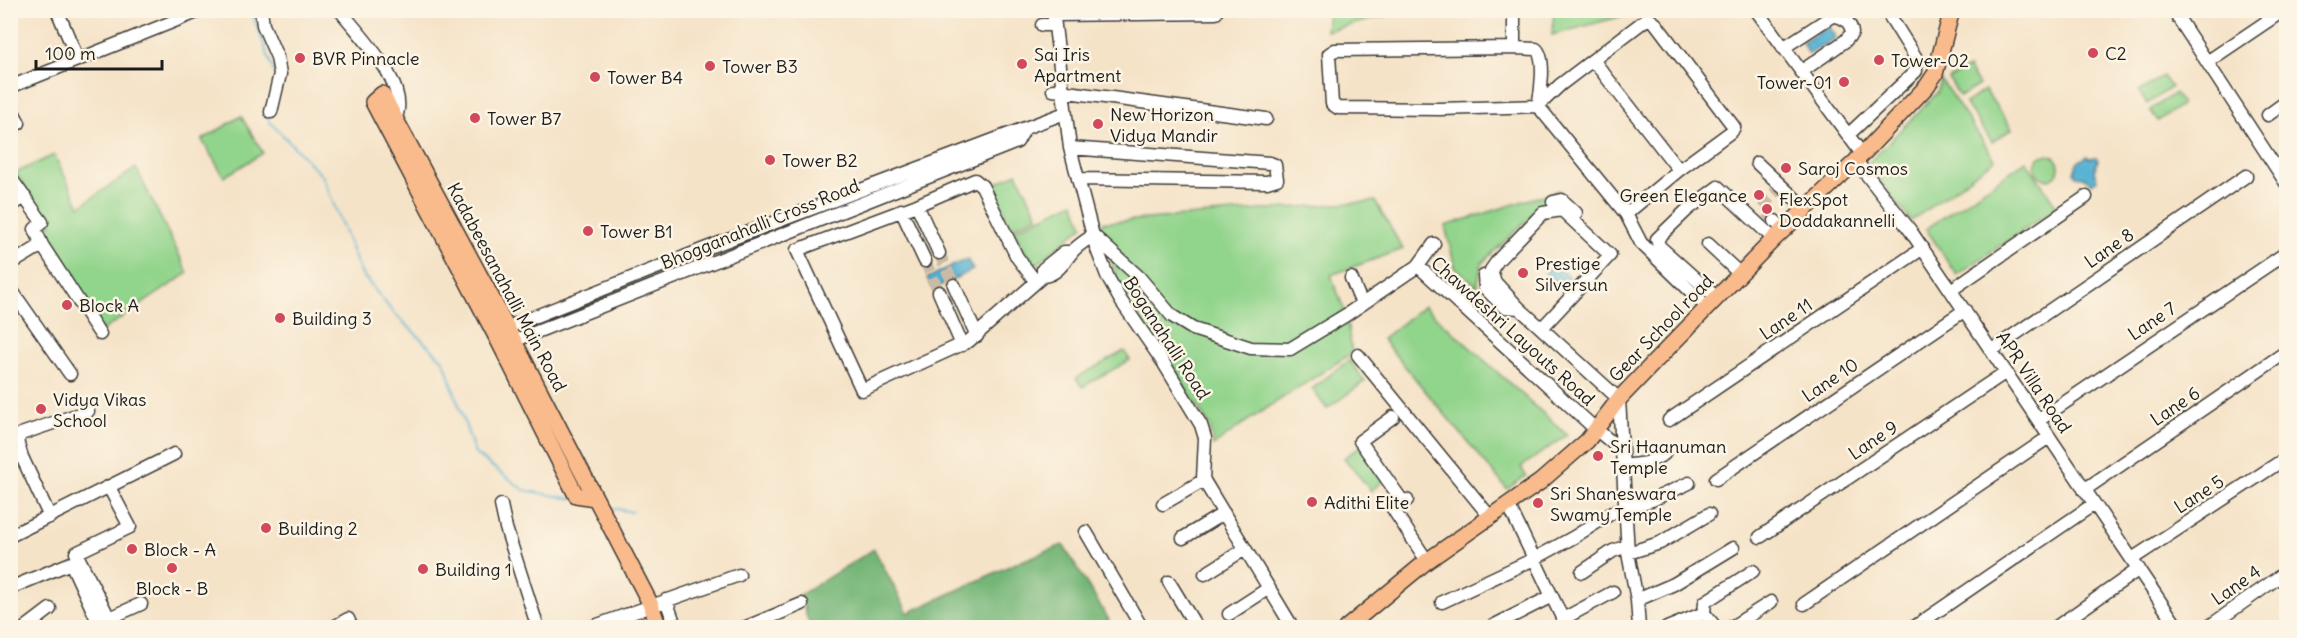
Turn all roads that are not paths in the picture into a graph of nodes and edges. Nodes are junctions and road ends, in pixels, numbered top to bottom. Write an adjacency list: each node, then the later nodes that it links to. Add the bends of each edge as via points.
1 (57, 10): 16 (street)
2 (202, 10): 16 (street)
3 (261, 10): 29 (street, via 280,74)
4 (340, 10): 32 (street, via 385,67 400,109)
5 (1514, 10): 14 (street)
6 (1756, 10): 15 (street, APR Villa Road)
7 (1886, 10): 21 (street, via 1916,58 1916,71)
8 (1952, 10): 25 (main road, Gear School road, via 1935,74)
9 (2173, 10): 18 (street)
10 (2284, 10): 18 (street)
11 (1216, 13): 12 (street)
12 (1054, 17): 13 (street); 24 (street, Boganahalli Road, via 1053,56)
13 (1042, 25)
14 (1514, 48): 20 (street, via 1539,50); 28 (street, via 1335,50 1329,54 1332,104 1338,108 1384,110)
15 (1783, 48): 19 (street, APR Villa Road); 19 (street, via 1832,15 1849,24 1852,33 1845,41)
16 (78, 60): 23 (street)
17 (1593, 60): 22 (street); 40 (street); 40 (street, via 1648,18 1706,80 1734,127)
18 (2207, 62): 44 (street)
19 (1802, 71): 36 (street, APR Villa Road)
20 (1542, 76): 22 (street); 28 (street)
21 (1903, 83): 25 (street); 36 (street)
22 (1560, 85): 28 (street)
23 (10, 87)
24 (1058, 91): 30 (street, Boganahalli Road); 33 (street)
25 (1916, 98): 38 (main road, Gear School road)
26 (2286, 102): 31 (street)
27 (10, 106): 34 (street)
28 (1538, 106): 51 (street)
29 (272, 112)
30 (1065, 113): 35 (street, Bhogganahalli Cross Road); 37 (street, Boganahalli Road)
31 (2268, 115)
32 (395, 119): 81 (main road, Kadabeesanahalli Main Road); 81 (main road, Kadabeesanahalli Main Road, via 378,98)
33 (1266, 119)
34 (19, 123)
35 (1025, 128): 59 (street, Bhogganahalli Cross Road); 64 (street, Bhogganahalli Cross Road, via 1017,142)
36 (1848, 135): 38 (street, APR Villa Road)
37 (1070, 148): 43 (street, Boganahalli Road); 43 (street, via 1270,163 1275,165 1278,175 1267,182)
38 (1859, 157): 49 (main road, Gear School road); 58 (street, APR Villa Road)
39 (1757, 164): 49 (street)
40 (1679, 170): 51 (street)
41 (2246, 176): 83 (street, Lane 8)
42 (10, 177): 46 (street)
43 (1078, 179): 53 (street, Boganahalli Road)
44 (2286, 183)
45 (2086, 197): 72 (street)
46 (16, 200): 55 (street, via 42,222 34,229)
47 (1553, 202): 54 (street, via 1562,200 1588,225)
48 (917, 205): 50 (street); 60 (street); 69 (street, via 975,180 979,182 1017,257)
49 (1806, 209): 52 (main road, Gear School road)
50 (901, 210): 63 (street); 82 (street, via 797,250 862,390)
51 (1626, 214): 74 (street, via 1641,243)
52 (1778, 230): 66 (main road, Gear School road); 74 (street, via 1718,187 1657,239 1659,246)
53 (1093, 235): 69 (street, via 1043,269); 75 (street, Chawdeshri Layouts Road, via 1140,277 1172,316 1193,329 1251,348 1290,349); 101 (street, Boganahalli Road, via 1112,286 1201,425 1205,438)
54 (1594, 240): 76 (street, via 1562,210 1543,213 1491,270 1495,282); 78 (street, via 1610,255)
55 (42, 244): 62 (street); 79 (street)
56 (1434, 244): 65 (street)
57 (1708, 244): 66 (street)
58 (1923, 248): 72 (street, APR Villa Road); 91 (street, Lane 11)
59 (704, 249): 64 (street); 81 (street, Bhogganahalli Cross Road)
60 (939, 253)
61 (2286, 253): 92 (street, Lane 7)
62 (17, 260)
63 (925, 261)
64 (709, 264): 81 (street, Bhogganahalli Cross Road)
65 (1418, 266): 75 (street, Chawdeshri Layouts Road); 93 (street, Chawdeshri Layouts Road)
66 (1740, 274): 74 (main road, Gear School road)
67 (1484, 276): 76 (street, via 1485,288 1504,307)
68 (1351, 278): 75 (street)
69 (1040, 279): 80 (street)
70 (954, 285): 80 (street)
71 (10, 288): 87 (street)
72 (1951, 290): 77 (street, APR Villa Road)
73 (939, 292): 82 (street)
74 (1712, 303): 88 (main road, Gear School road)
75 (1362, 304)
76 (1519, 308): 78 (street)
77 (1965, 310): 83 (street, APR Villa Road); 100 (street, Lane 10)
78 (1542, 328): 88 (street)
79 (100, 334)
80 (977, 336): 82 (street)
81 (504, 337): 105 (main road, Kadabeesanahalli Main Road); 105 (main road, Kadabeesanahalli Main Road, via 576,495)
82 (962, 345)
83 (1992, 350): 86 (street, APR Villa Road)
84 (2286, 352): 104 (street, Lane 6)
85 (1358, 355): 114 (street)
86 (2006, 372): 92 (street, APR Villa Road); 117 (street, Lane 9)
87 (70, 374)
88 (1619, 399): 93 (main road, Gear School road); 95 (street)
89 (88, 411): 113 (street, via 21,434 17,441)
90 (1393, 417): 123 (street, via 1360,441 1405,501 1393,509)
91 (1669, 420)
92 (2038, 420): 94 (street, APR Villa Road)
93 (1596, 429): 95 (street, Chawdeshri Layouts Road); 109 (main road, Gear School road, via 1587,441)
94 (2049, 437): 104 (street, APR Villa Road); 141 (street)
95 (1622, 451): 99 (street)
96 (174, 454): 103 (street)
97 (1664, 454): 99 (street, via 1647,463)
98 (2286, 458): 124 (street, Lane 5)
99 (1623, 466): 110 (street)
100 (1716, 479)
101 (1204, 480): 106 (street); 111 (street)
102 (1689, 483): 110 (street)
103 (109, 487): 113 (street); 139 (street, via 131,528 76,553 108,616)
104 (2084, 490): 107 (street, APR Villa Road)
105 (595, 498): 138 (main road, Kadabeesanahalli Main Road)
106 (1162, 504)
107 (2094, 504): 124 (street, APR Villa Road); 164 (street)
108 (501, 505): 150 (street)
109 (1509, 506): 114 (main road, Gear School road); 122 (street)
110 (1624, 509): 121 (street); 122 (street)
111 (1224, 513): 118 (street); 120 (street)
112 (1709, 514): 121 (street, via 1660,543)
113 (50, 517): 116 (street)
114 (1491, 518): 123 (main road, Gear School road)
115 (1086, 532): 155 (street)
116 (10, 536)
117 (1760, 537)
118 (1183, 538)
119 (1733, 548): 135 (street, via 1674,584)
120 (1245, 549): 129 (street); 132 (street)
121 (1627, 549): 126 (street, via 1613,551); 135 (street)
122 (1534, 559): 134 (street); 136 (street)
123 (1427, 561): 158 (main road, Gear School road)
124 (2136, 564): 165 (street); 166 (street, APR Villa Road)
125 (1753, 571): 143 (street, via 1705,602)
126 (1582, 572)
127 (2286, 572): 167 (street, Lane 4)
128 (739, 574): 138 (street)
129 (1205, 574)
130 (1169, 582): 156 (street)
131 (10, 588): 147 (street, via 71,562)
132 (1269, 588): 144 (street); 157 (street)
133 (1613, 592): 145 (street)
134 (1552, 596): 145 (street); 159 (street)
135 (1637, 600): 160 (street)
136 (1442, 602)
137 (1771, 602): 163 (street)
138 (658, 603): 151 (street); 152 (main road, Kadabeesanahalli Main Road); 153 (street)
139 (141, 604)
140 (802, 604): 154 (street)
141 (1804, 604)
142 (50, 609): 146 (street)
143 (1704, 613): 161 (street); 162 (street)
144 (1229, 614)
145 (1565, 623)
146 (25, 627)
147 (101, 627)
148 (332, 627): 149 (street, via 348,619)
149 (352, 627)
150 (538, 627)
151 (589, 627)
152 (659, 627)
153 (676, 627)
154 (744, 627)
155 (1142, 627)
156 (1197, 627)
157 (1293, 627)
158 (1346, 627)
159 (1489, 627)
160 (1639, 627)
161 (1667, 627)
162 (1716, 627)
163 (1730, 627)
164 (1913, 627)
165 (2055, 627)
166 (2178, 627)
167 (2207, 627)

